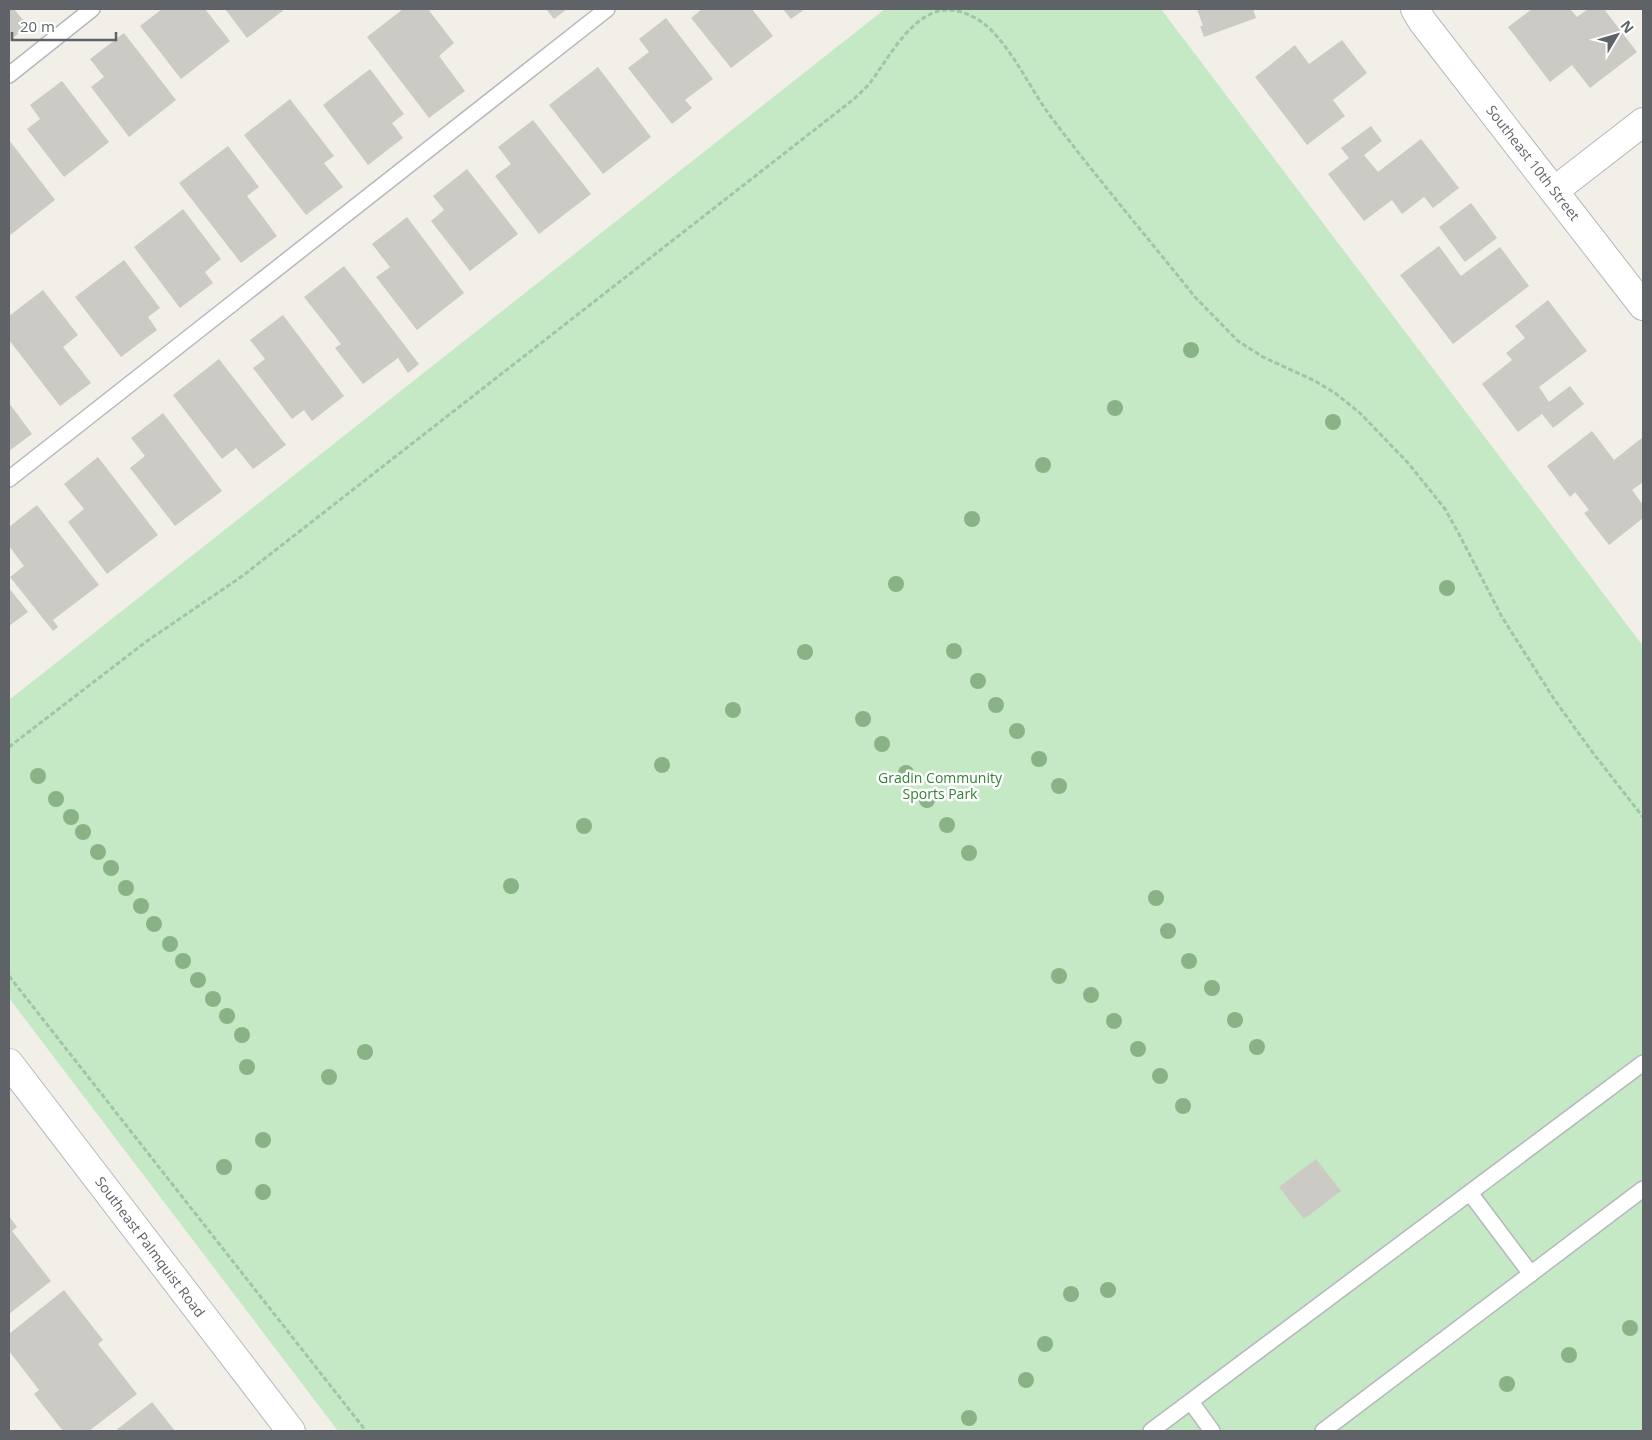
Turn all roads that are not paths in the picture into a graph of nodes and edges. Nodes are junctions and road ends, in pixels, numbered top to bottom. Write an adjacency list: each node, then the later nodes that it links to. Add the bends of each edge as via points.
1 (92, 9): 4 (lane)
2 (607, 9): 8 (lane)
3 (1418, 15): 6 (street, Southeast 10th Street)
4 (9, 75)
5 (1643, 122): 6 (street)
6 (1554, 191): 7 (street, Southeast 10th Street)
7 (1643, 306)
8 (9, 479)
9 (9, 1063): 15 (street, Southeast Palmquist Road)
10 (1643, 1063): 12 (lane)
11 (1643, 1189): 13 (lane)
12 (1470, 1193): 13 (lane); 14 (lane)
13 (1531, 1274): 18 (lane)
14 (1191, 1402): 16 (lane); 17 (lane)
15 (291, 1431)
16 (1151, 1431)
17 (1212, 1431)
18 (1323, 1431)

